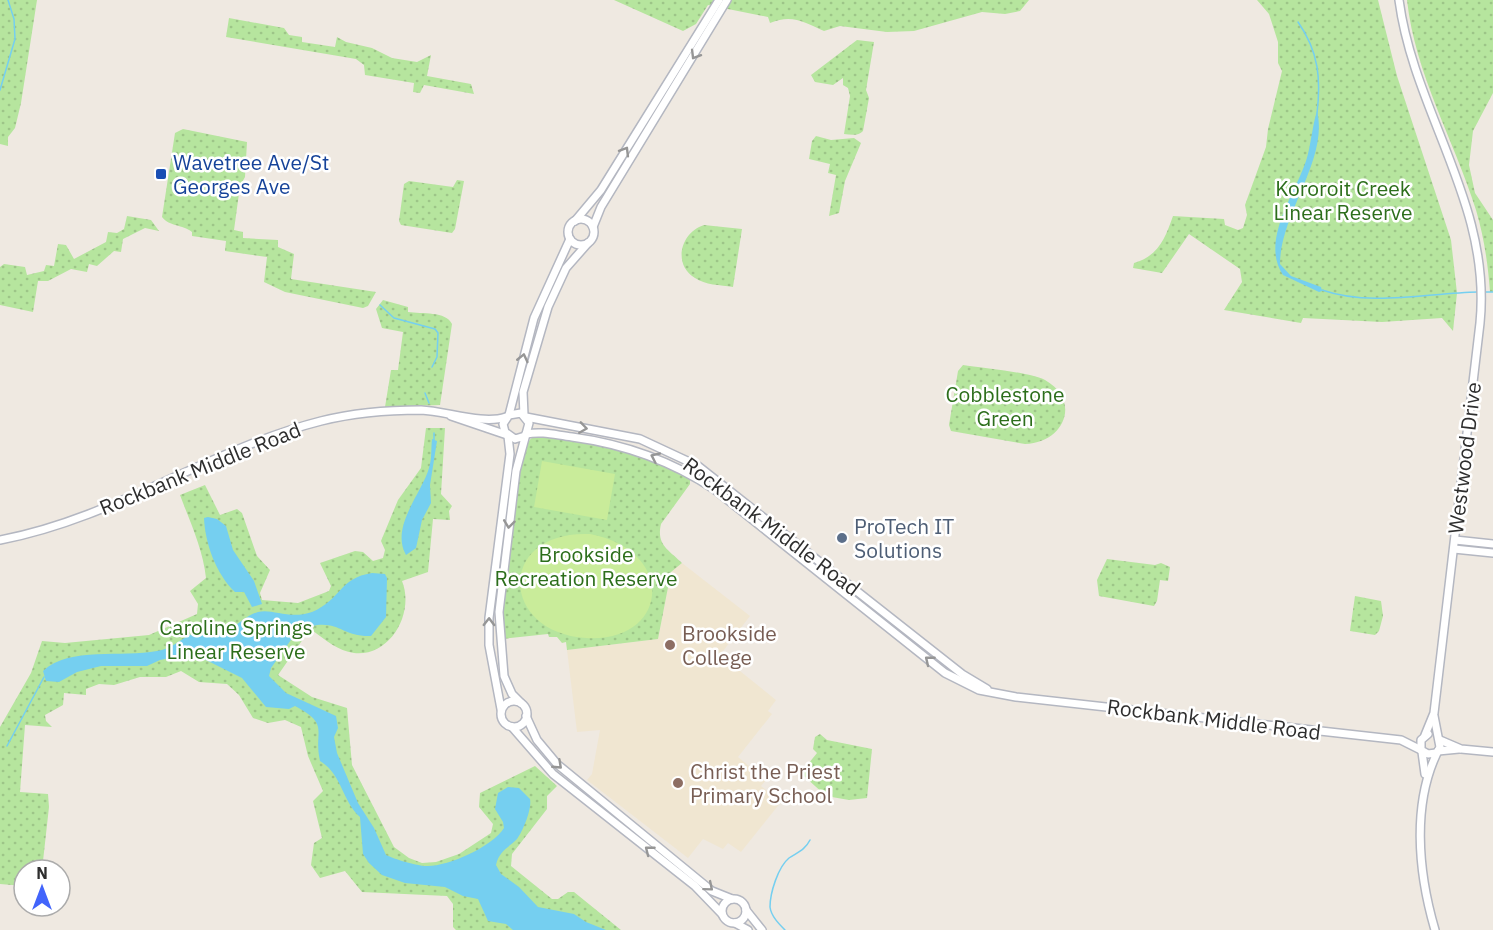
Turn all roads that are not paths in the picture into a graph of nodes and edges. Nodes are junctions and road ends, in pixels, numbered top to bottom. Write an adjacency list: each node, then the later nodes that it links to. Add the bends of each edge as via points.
1 (1399, 0): 17 (street, Westwood Drive, via 1409,47 1467,202 1480,260 1481,315)
2 (722, 2): 3 (street, one-way to 2, via 601,190); 4 (street, one-way to 4, via 601,207)
3 (575, 221): 4 (street, via 587,221); 5 (street, via 568,229)
4 (593, 227): 6 (street)
5 (570, 239): 6 (street, via 576,244); 8 (street, one-way to 5, via 534,318)
6 (588, 243): 9 (street, via 566,268 548,307 524,393)
7 (440, 412): 8 (street, Rockbank Middle Road, via 487,419); 11 (street, Rockbank Middle Road); 16 (street, Rockbank Middle Road, via 369,413 291,430 71,521)
8 (508, 416): 9 (street, via 518,412); 11 (street, via 503,424)
9 (525, 416): 10 (street, via 530,427); 12 (street, Rockbank Middle Road, one-way to 12, via 640,439)
10 (526, 435): 11 (street, via 515,439); 13 (street, Rockbank Middle Road, one-way to 10, via 627,446 545,432); 24 (street, one-way to 24, via 516,471 498,631 504,676)
11 (508, 436): 25 (street, one-way to 11, via 489,645 489,618 510,454)
12 (698, 466): 13 (street); 14 (street, Rockbank Middle Road)
13 (701, 480): 15 (street, Rockbank Middle Road)
14 (734, 493): 15 (street); 20 (street, Rockbank Middle Road)
15 (729, 501): 22 (street, Rockbank Middle Road)
16 (0, 540)
17 (1455, 540): 18 (street); 19 (street, Westwood Drive)
18 (1493, 544)
19 (1454, 549): 21 (street); 26 (street, Westwood Drive)
20 (808, 551): 22 (street); 23 (street, Rockbank Middle Road, via 962,674)
21 (1493, 553)
22 (801, 560): 23 (street, Rockbank Middle Road, one-way to 22, via 963,684 945,673)
23 (992, 692): 31 (street, Rockbank Middle Road)
24 (521, 703): 25 (street, via 510,701); 27 (street)
25 (501, 709): 28 (street, via 503,722)
26 (1434, 713): 29 (street, Westwood Drive); 30 (street, Westwood Drive)
27 (526, 716): 28 (street, via 523,723); 37 (street, one-way to 37, via 537,741 556,764 712,891)
28 (512, 727): 39 (street, one-way to 28, via 695,886 553,774)
29 (1424, 736): 30 (street, via 1432,734); 31 (street, Rockbank Middle Road); 33 (street)
30 (1439, 739): 32 (street); 34 (street)
31 (1401, 740): 33 (street, Rockbank Middle Road)
32 (1461, 749): 34 (street); 35 (street)
33 (1422, 751): 34 (street); 36 (street)
34 (1437, 752): 36 (street)
35 (1493, 752)
36 (1426, 779): 43 (street, via 1422,851)
37 (732, 899): 38 (street, via 741,901); 39 (street, via 724,904)
38 (746, 910): 40 (street, via 744,919); 42 (street)
39 (722, 914): 40 (street)
40 (735, 923): 41 (street)
41 (748, 930)
42 (762, 930)
43 (1435, 930)

